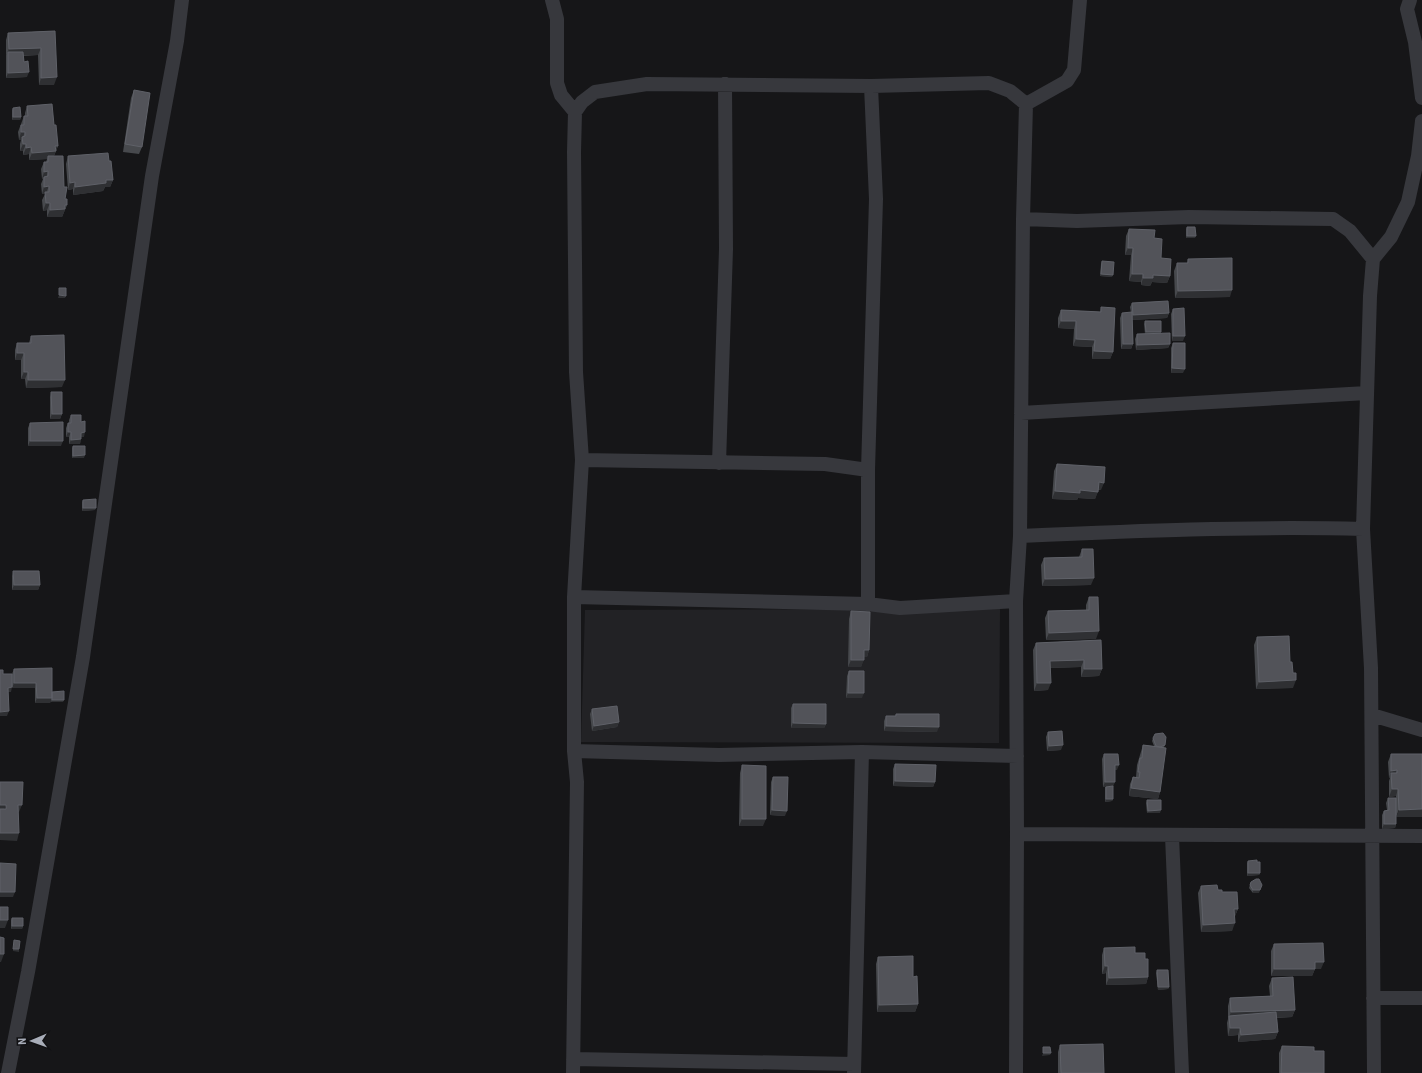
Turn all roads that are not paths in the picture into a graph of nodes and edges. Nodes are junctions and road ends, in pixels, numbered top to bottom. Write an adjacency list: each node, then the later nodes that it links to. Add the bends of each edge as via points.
1 (182, 0): 36 (street, via 152,176 83,657)
2 (552, 0): 9 (street, via 557,19 557,82 561,94)
3 (1080, 0): 8 (street, via 1074,70 1067,81)
4 (1410, 0): 7 (street, via 1408,9)
5 (725, 84): 6 (street); 9 (street, via 647,84 595,92 582,102); 16 (street, via 726,249)
6 (871, 86): 8 (street, via 989,83 1010,91); 17 (street, via 876,199)
7 (1422, 98)
8 (1026, 104): 11 (street)
9 (575, 112): 15 (street, via 576,372)
10 (1422, 121): 12 (street, via 1418,156 1408,202 1392,236)
11 (1023, 219): 12 (street, via 1333,219 1350,231); 14 (street)
12 (1373, 258): 13 (street)
13 (1367, 392): 14 (street); 18 (street)
14 (1021, 413): 19 (street)
15 (582, 460): 16 (street); 20 (street)
16 (719, 463): 17 (street, via 825,464)
17 (868, 470): 22 (street)
18 (1363, 529): 19 (street, via 1176,530); 23 (street)
19 (1020, 536): 21 (street)
20 (574, 597): 22 (street); 25 (street)
21 (1016, 601): 22 (street, via 900,608); 27 (street)
22 (868, 604)
23 (1372, 715): 24 (street); 30 (street)
24 (1422, 730)
25 (574, 751): 26 (street, via 719,755); 34 (street, via 576,782)
26 (862, 752): 27 (street); 35 (street)
27 (1017, 756): 28 (street)
28 (1017, 834): 29 (street); 38 (street)
29 (1172, 836): 30 (street); 39 (street)
30 (1371, 836): 31 (street); 32 (street)
31 (1422, 836)
32 (1373, 998): 33 (street); 40 (street)
33 (1422, 998)
34 (573, 1059): 35 (street); 37 (street)
35 (854, 1069)
36 (8, 1073)
37 (573, 1073)
38 (1016, 1073)
39 (1182, 1073)
40 (1374, 1073)

